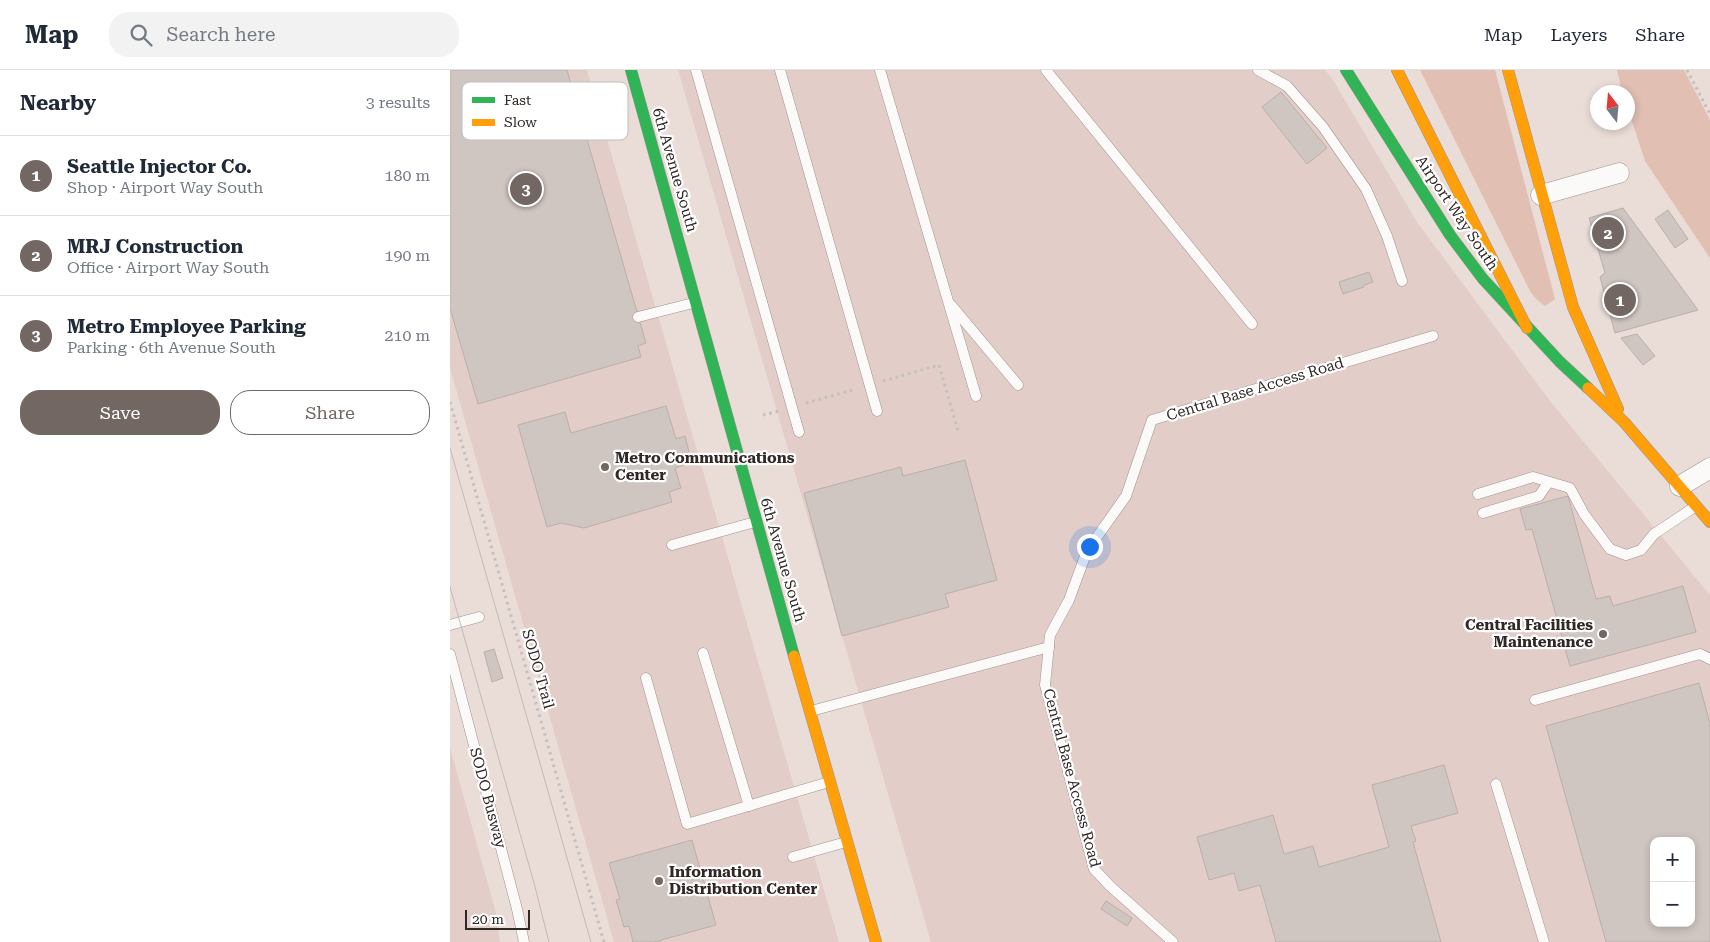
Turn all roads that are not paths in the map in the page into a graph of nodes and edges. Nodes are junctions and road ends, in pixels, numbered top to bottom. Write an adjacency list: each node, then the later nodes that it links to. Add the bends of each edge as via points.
1 (631, 70): 14 (main road, 6th Avenue South)
2 (696, 70): 23 (lane)
3 (780, 70): 21 (lane)
4 (880, 70): 13 (lane)
5 (1046, 70): 16 (lane)
6 (1258, 70): 12 (lane, via 1287,86 1366,189)
7 (1346, 70): 17 (main road, Airport Way South, via 1450,235 1483,279)
8 (1397, 70): 17 (main road)
9 (1508, 70): 11 (main road, Airport Way South)
10 (1619, 173): 11 (street)
11 (1542, 195): 22 (main road, Airport Way South, via 1573,307)
12 (1402, 281)
13 (948, 300): 19 (lane); 20 (lane)
14 (696, 302): 15 (lane); 30 (main road, 6th Avenue South)
15 (638, 317)
16 (1252, 324)
17 (1528, 328): 22 (main road, Airport Way South)
18 (1433, 336): 35 (lane, Central Base Access Road, via 1152,420 1126,496 1087,550 1069,600 1050,635)
19 (1018, 385)
20 (976, 396)
21 (877, 411)
22 (1624, 422): 26 (main road, Airport Way South)
23 (799, 432)
24 (1710, 468): 26 (street)
25 (1548, 483): 27 (lane, via 1533,478); 28 (lane, via 1570,488 1584,514 1610,549 1626,555 1641,550 1654,534); 29 (lane, via 1539,496)
26 (1680, 486): 28 (main road, Airport Way South)
27 (1478, 494)
28 (1696, 506): 31 (main road, Airport Way South)
29 (1483, 513)
30 (756, 522): 32 (lane); 41 (main road, 6th Avenue South)
31 (1710, 522)
32 (672, 545)
33 (479, 617): 34 (lane)
34 (450, 625)
35 (1049, 647): 41 (lane); 49 (lane, Central Base Access Road, via 1045,685 1094,869)
36 (703, 653): 44 (lane)
37 (450, 654): 47 (lane, SODO Busway)
38 (1710, 659): 40 (lane, via 1700,654)
39 (646, 678): 44 (lane, via 687,824)
40 (1535, 700)
41 (810, 712): 42 (main road, 6th Avenue South)
42 (830, 782): 44 (lane); 45 (main road, 6th Avenue South)
43 (1496, 784): 50 (lane)
44 (749, 806)
45 (847, 842): 46 (lane); 48 (main road, 6th Avenue South)
46 (793, 857)
47 (524, 942)
48 (876, 942)
49 (1173, 942)
50 (1544, 942)

